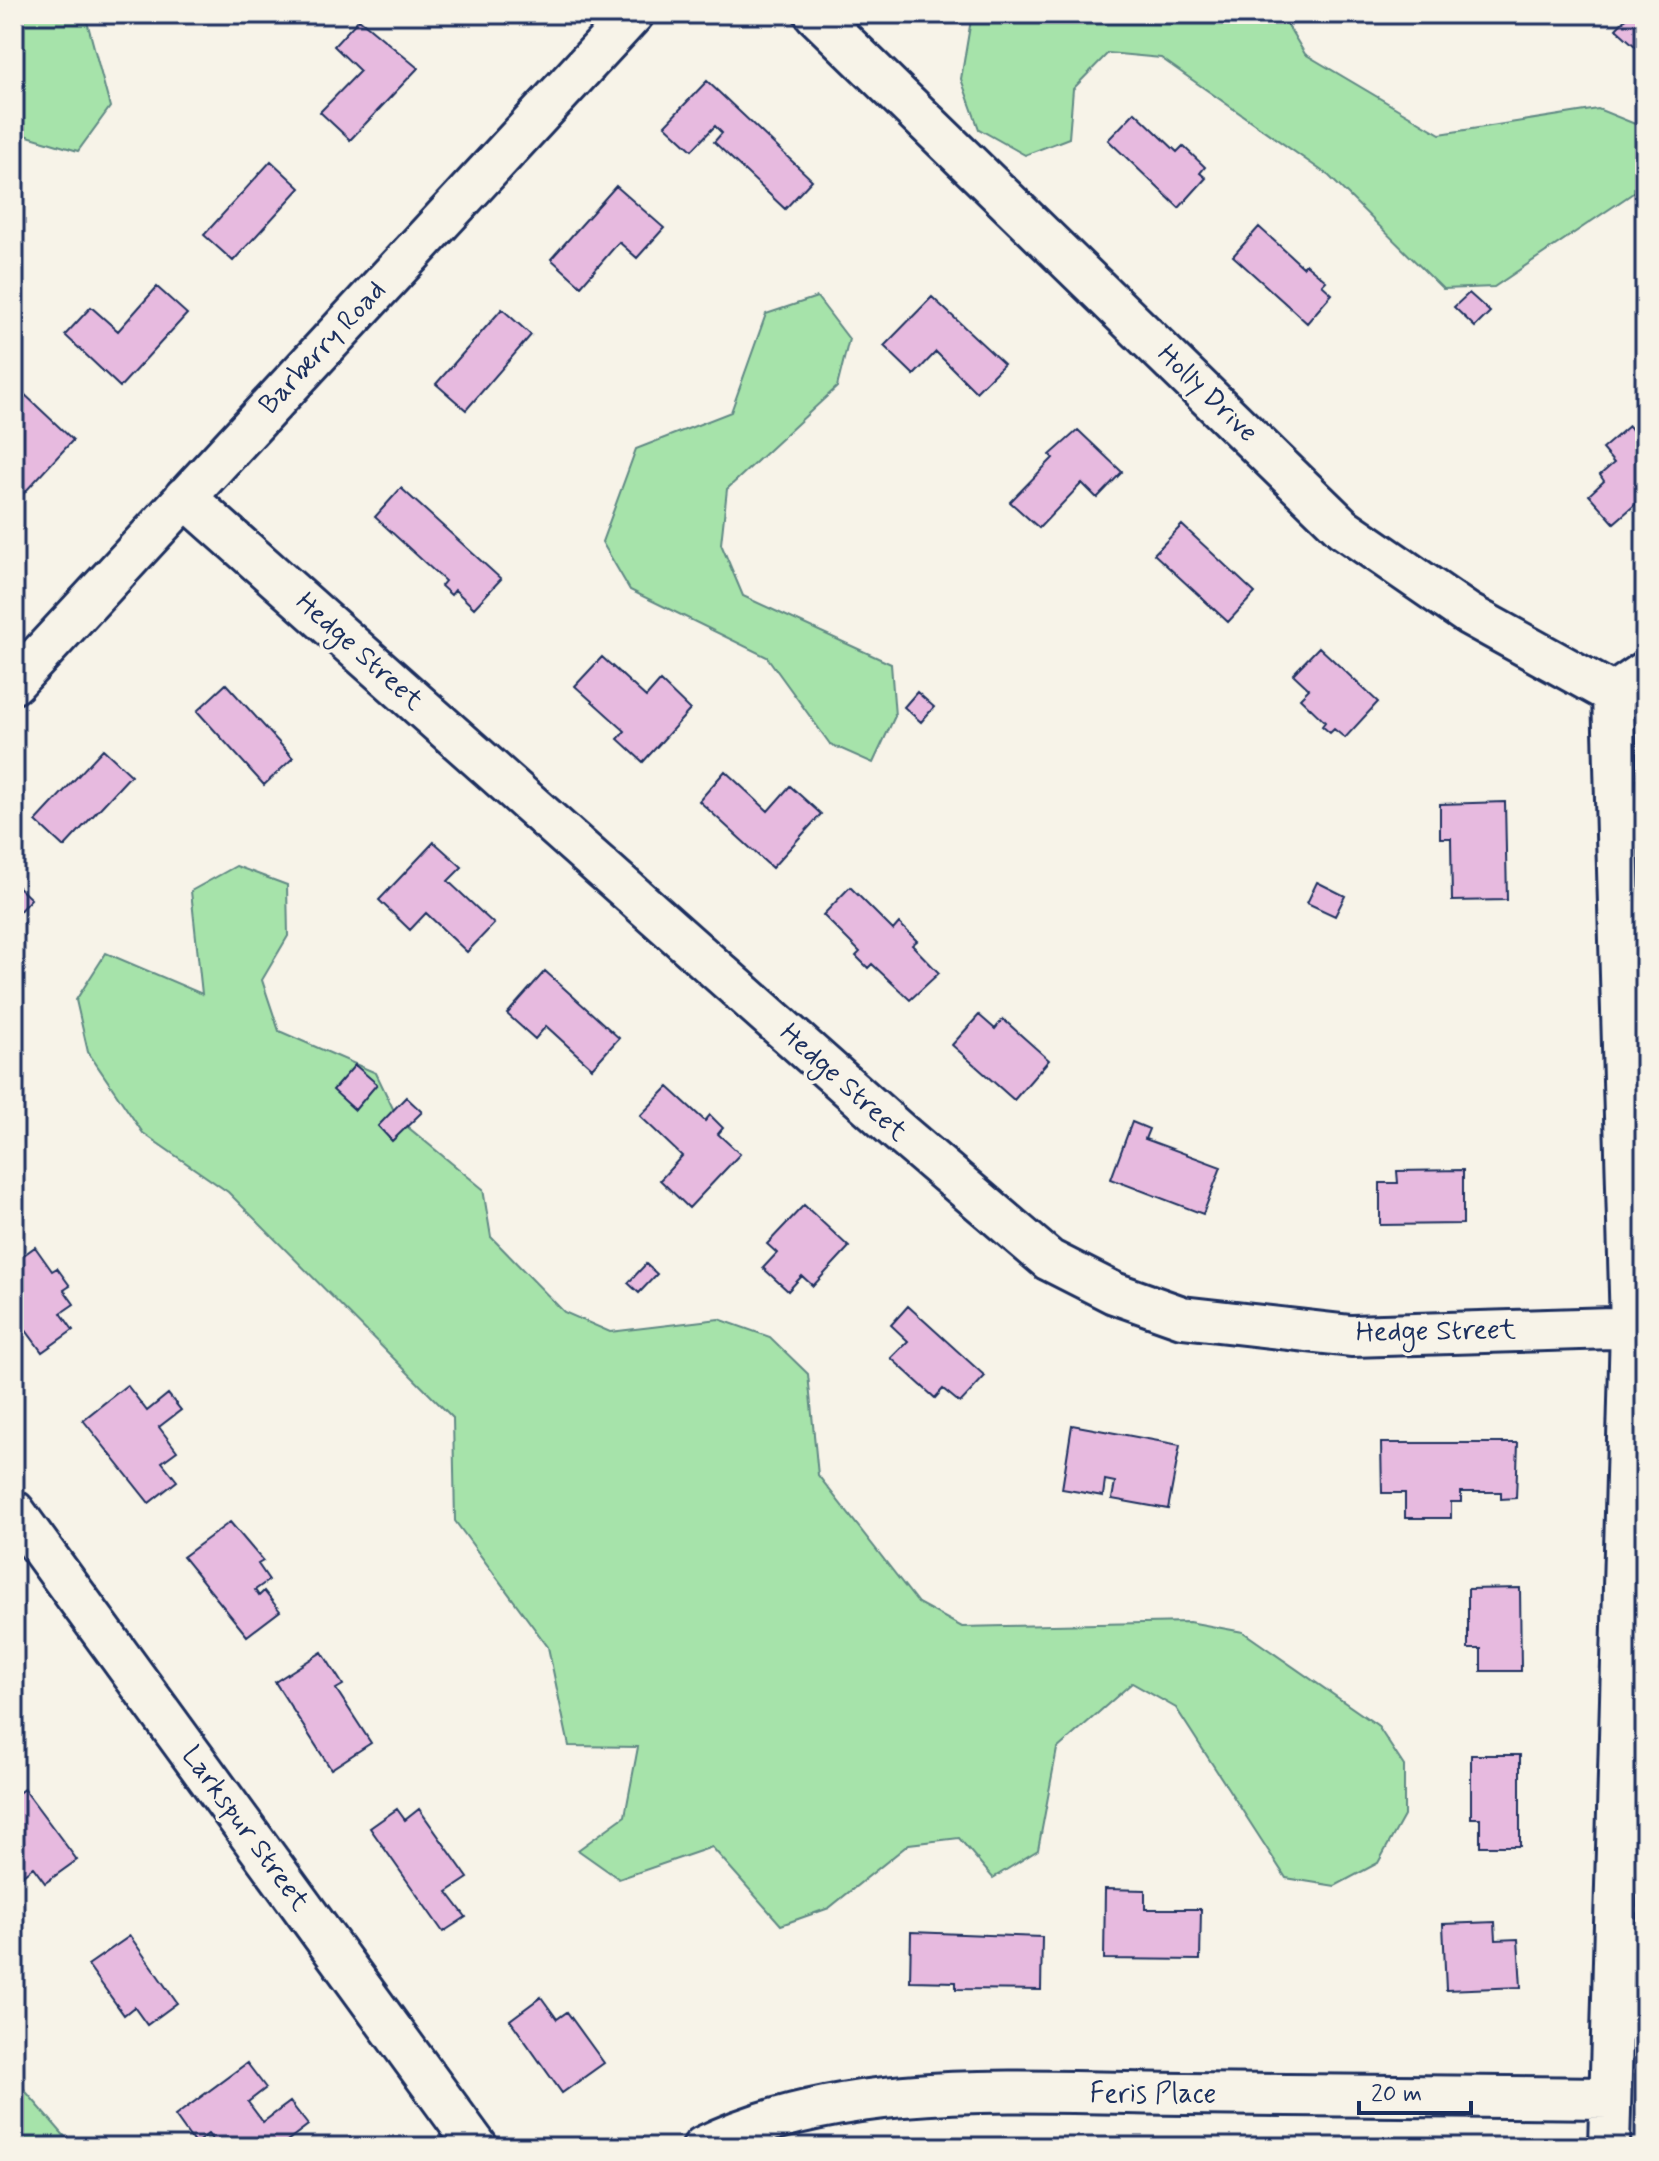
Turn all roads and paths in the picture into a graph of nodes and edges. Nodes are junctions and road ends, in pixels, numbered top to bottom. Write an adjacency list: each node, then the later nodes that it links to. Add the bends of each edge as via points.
1 (633, 14): 3 (street, Barberry Road)
2 (815, 14): 6 (street, Holly Drive, via 1343,528 1468,614)
3 (185, 497): 5 (street, Barberry Road); 7 (street, Hedge Street, via 1049,1260 1114,1293 1197,1319 1351,1336)
4 (1645, 672): 6 (street)
5 (14, 683)
6 (1613, 694): 7 (street)
7 (1638, 1327): 9 (street)
8 (14, 1511): 10 (street, Larkspur Street)
9 (1609, 2098): 11 (street, Feris Place, via 992,2093 877,2099 800,2114); 12 (street)
10 (477, 2147)
11 (703, 2147)
12 (1609, 2147)

